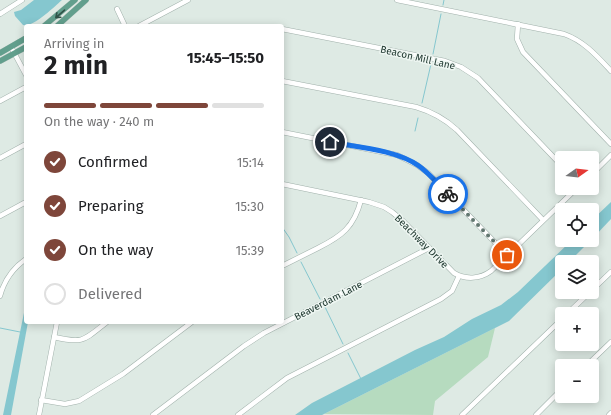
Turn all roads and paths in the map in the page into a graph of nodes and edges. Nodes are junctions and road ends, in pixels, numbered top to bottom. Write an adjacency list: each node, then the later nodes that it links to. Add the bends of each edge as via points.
1 (22, 0): 7 (street)
2 (75, 0): 8 (main road, one-way to 8)
3 (86, 0): 9 (main road)
4 (188, 0): 11 (street)
5 (397, 0): 12 (street)
6 (117, 9): 10 (street)
7 (0, 14)
8 (46, 24)
9 (60, 24)
10 (125, 24)
11 (143, 24)
12 (518, 24): 21 (street, via 575,39); 26 (street, via 517,39 523,52)
13 (284, 29): 30 (street, Beacon Mill Lane, via 445,61 461,67 473,74)
14 (24, 39): 15 (main road)
15 (11, 47): 17 (main road); 18 (street)
16 (24, 48): 18 (main road)
17 (0, 53)
18 (15, 53): 19 (main road); 20 (street)
19 (0, 61)
20 (24, 71)
21 (611, 71)
22 (284, 81): 37 (street, via 416,107 436,114 457,130)
23 (24, 88): 24 (street)
24 (0, 101)
25 (284, 132): 39 (street, via 391,154 412,162 428,173)
26 (611, 144)
27 (24, 145): 29 (street)
28 (611, 155): 31 (street)
29 (0, 158)
30 (555, 159)
31 (599, 167)
32 (284, 184): 34 (street, Beachway Drive)
33 (570, 195): 37 (street)
34 (361, 200): 38 (street, Beachway Drive, via 392,212); 41 (street, via 355,218 343,234)
35 (24, 203): 36 (street)
36 (0, 216)
37 (543, 220): 39 (street)
38 (429, 248): 43 (street, Beachway Drive); 48 (street, Beaverdam Lane)
39 (507, 255): 43 (street, via 484,276)
40 (24, 261): 45 (street, via 9,276)
41 (284, 265)
42 (611, 272): 44 (street)
43 (459, 276): 61 (street, via 453,289 445,297 288,378)
44 (599, 283)
45 (0, 296)
46 (583, 299): 47 (street)
47 (574, 307)
48 (284, 323)
49 (57, 324): 54 (street)
50 (104, 324): 54 (street, via 82,340)
51 (189, 324): 58 (street, via 123,374 79,401 65,404)
52 (281, 324): 60 (street, Beaverdam Lane, via 244,346)
53 (555, 326): 62 (street)
54 (54, 337): 58 (street)
55 (611, 342): 56 (street)
56 (593, 359)
57 (555, 397): 63 (street)
58 (41, 400): 59 (street)
59 (39, 415)
60 (153, 415)
61 (238, 415)
62 (462, 415)
63 (536, 415)

